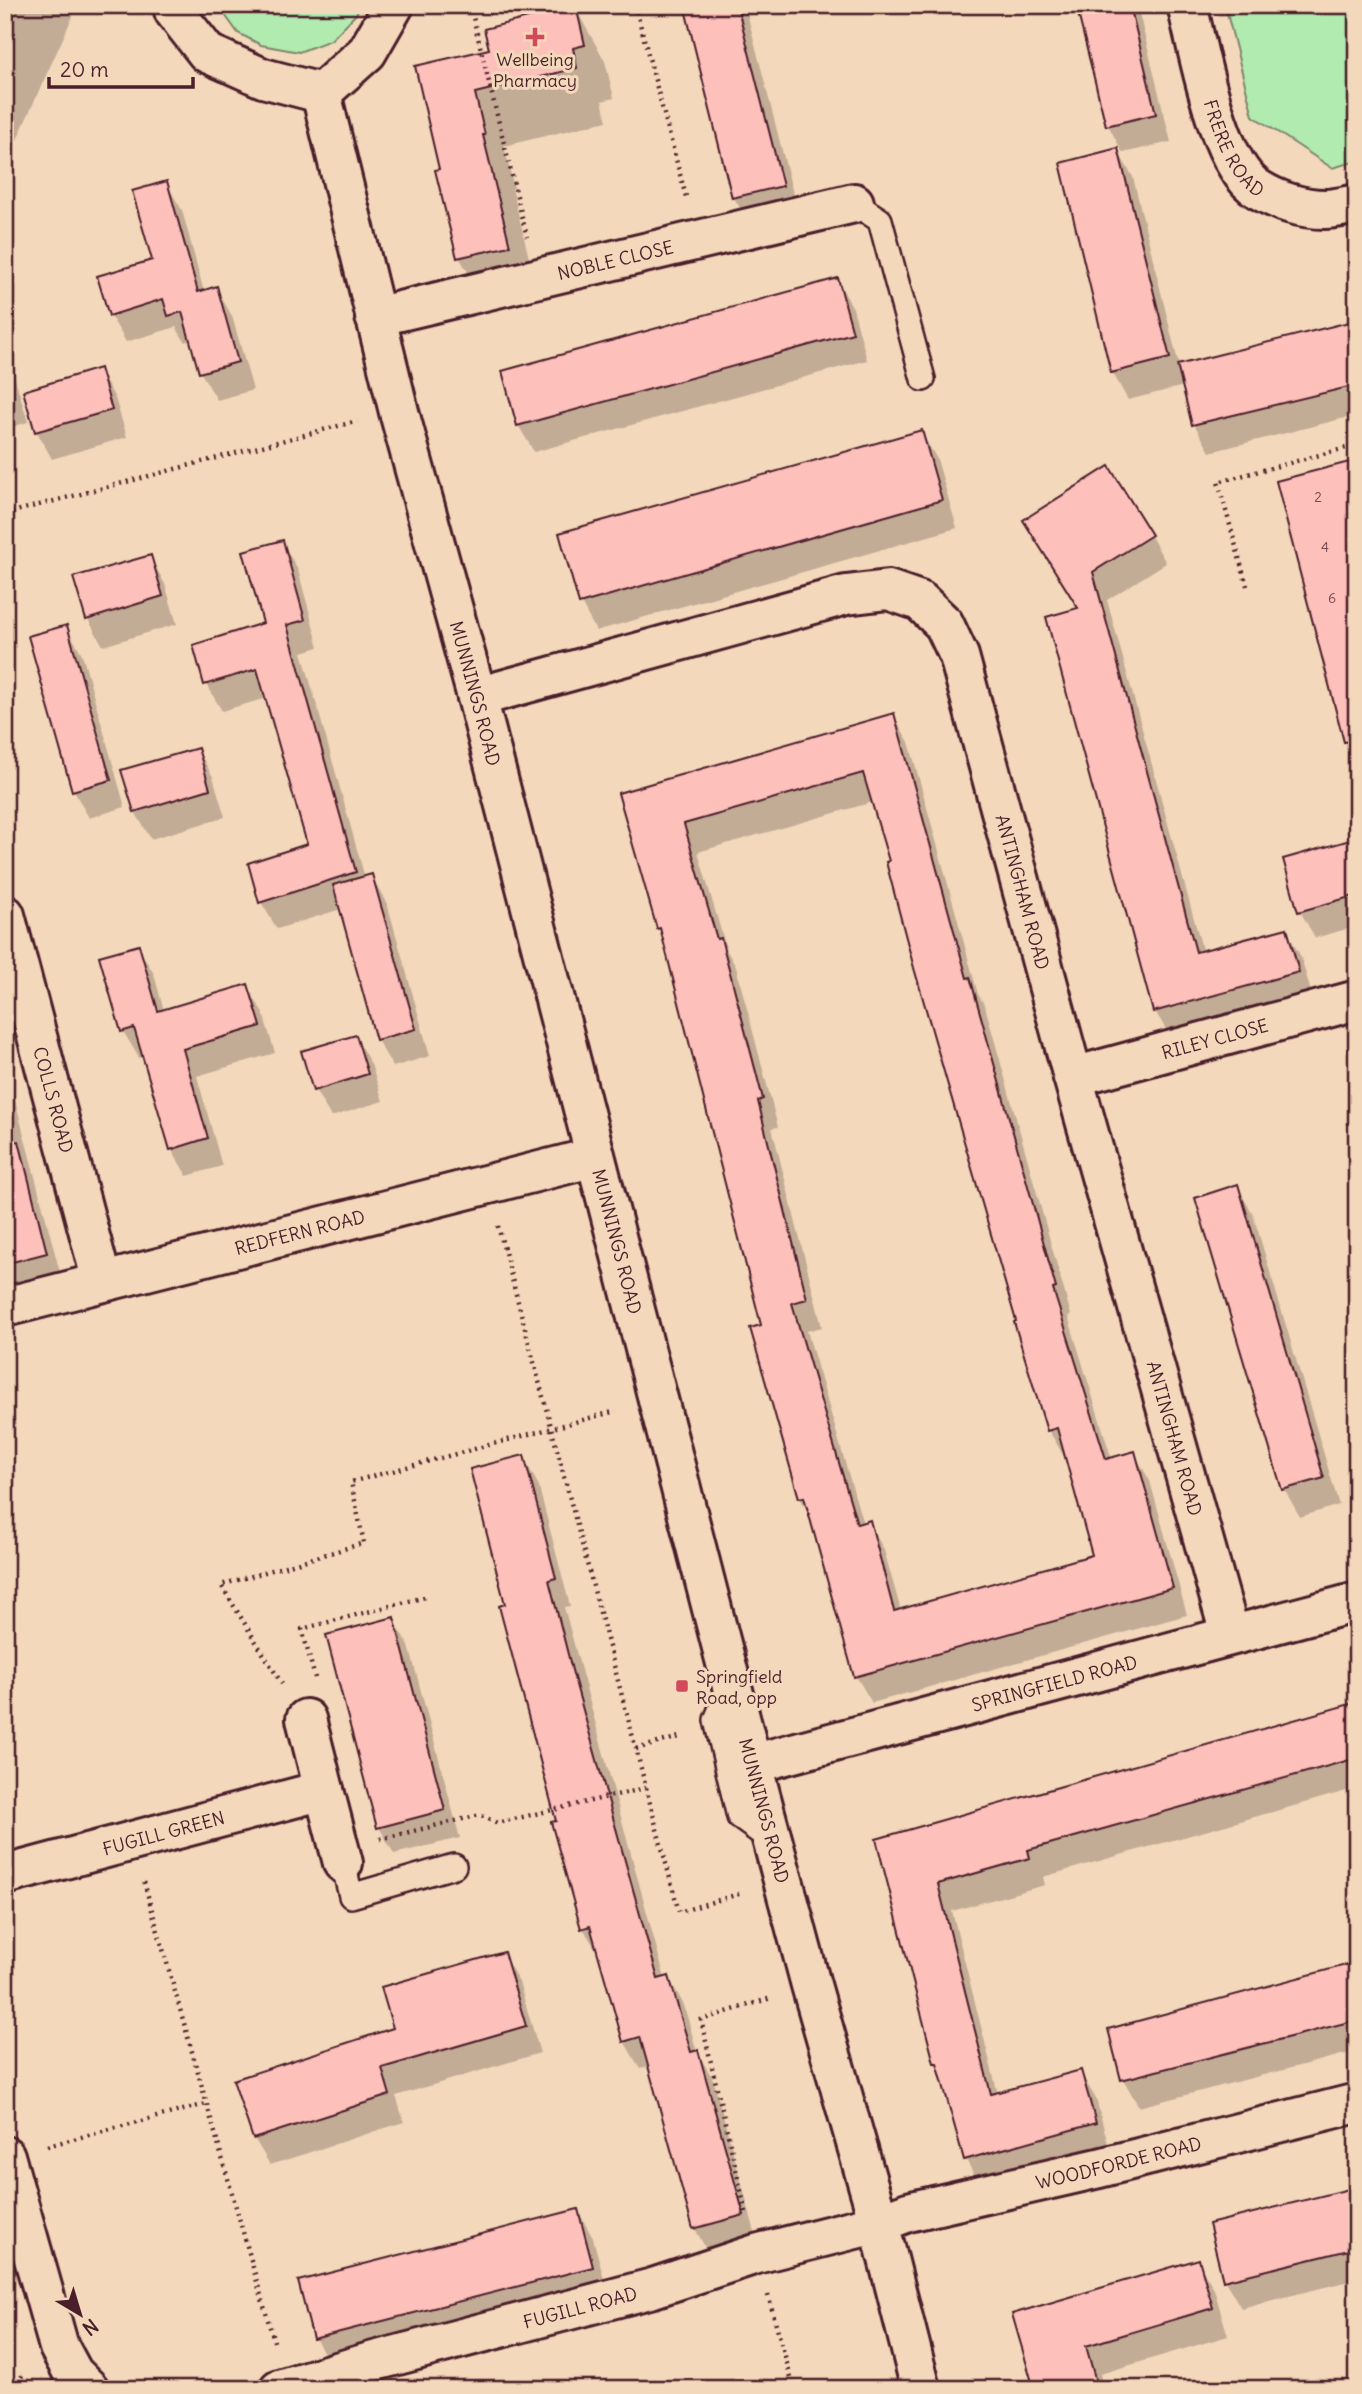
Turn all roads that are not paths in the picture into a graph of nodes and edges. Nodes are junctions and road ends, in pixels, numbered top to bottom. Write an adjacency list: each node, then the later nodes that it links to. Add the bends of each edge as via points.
1 (173, 5): 4 (street, via 207,53 263,78)
2 (394, 5): 4 (street, via 367,52)
3 (1187, 5): 6 (street, FRERE ROAD, via 1216,121 1232,159 1256,188 1290,204 1325,209)
4 (321, 93): 7 (street, MUNNINGS ROAD)
5 (854, 203): 7 (street, NOBLE CLOSE); 8 (lane, via 880,220)
6 (1357, 204)
7 (375, 317): 9 (street, MUNNINGS ROAD)
8 (923, 379)
9 (477, 697): 12 (street, ANTINGHAM ROAD, via 846,595 888,590 920,601 944,624 959,656); 13 (street, MUNNINGS ROAD)
10 (5, 915): 14 (street, COLLS ROAD)
11 (1357, 1000): 12 (street, RILEY CLOSE)
12 (1073, 1077): 17 (street, ANTINGHAM ROAD)
13 (595, 1157): 14 (street, REDFERN ROAD); 18 (street, MUNNINGS ROAD)
14 (102, 1282): 15 (street, REDFERN ROAD)
15 (5, 1307)
16 (1357, 1602): 17 (street, SPRINGFIELD ROAD)
17 (1230, 1634): 20 (street, SPRINGFIELD ROAD)
18 (731, 1684): 20 (street, MUNNINGS ROAD); 22 (lane, via 716,1720 739,1817)
19 (306, 1719): 21 (street)
20 (752, 1764): 22 (street, MUNNINGS ROAD)
21 (324, 1790): 23 (street); 25 (street, FUGILL GREEN)
22 (772, 1841): 28 (street, MUNNINGS ROAD)
23 (344, 1863): 24 (lane, via 351,1896)
24 (454, 1866)
25 (5, 1875)
26 (1357, 2103): 28 (street, WOODFORDE ROAD, via 908,2212)
27 (5, 2157): 30 (street, via 59,2347 73,2374)
28 (879, 2223): 29 (street, FUGILL ROAD); 31 (street, MUNNINGS ROAD)
29 (283, 2388)
30 (89, 2389)
31 (921, 2389)

